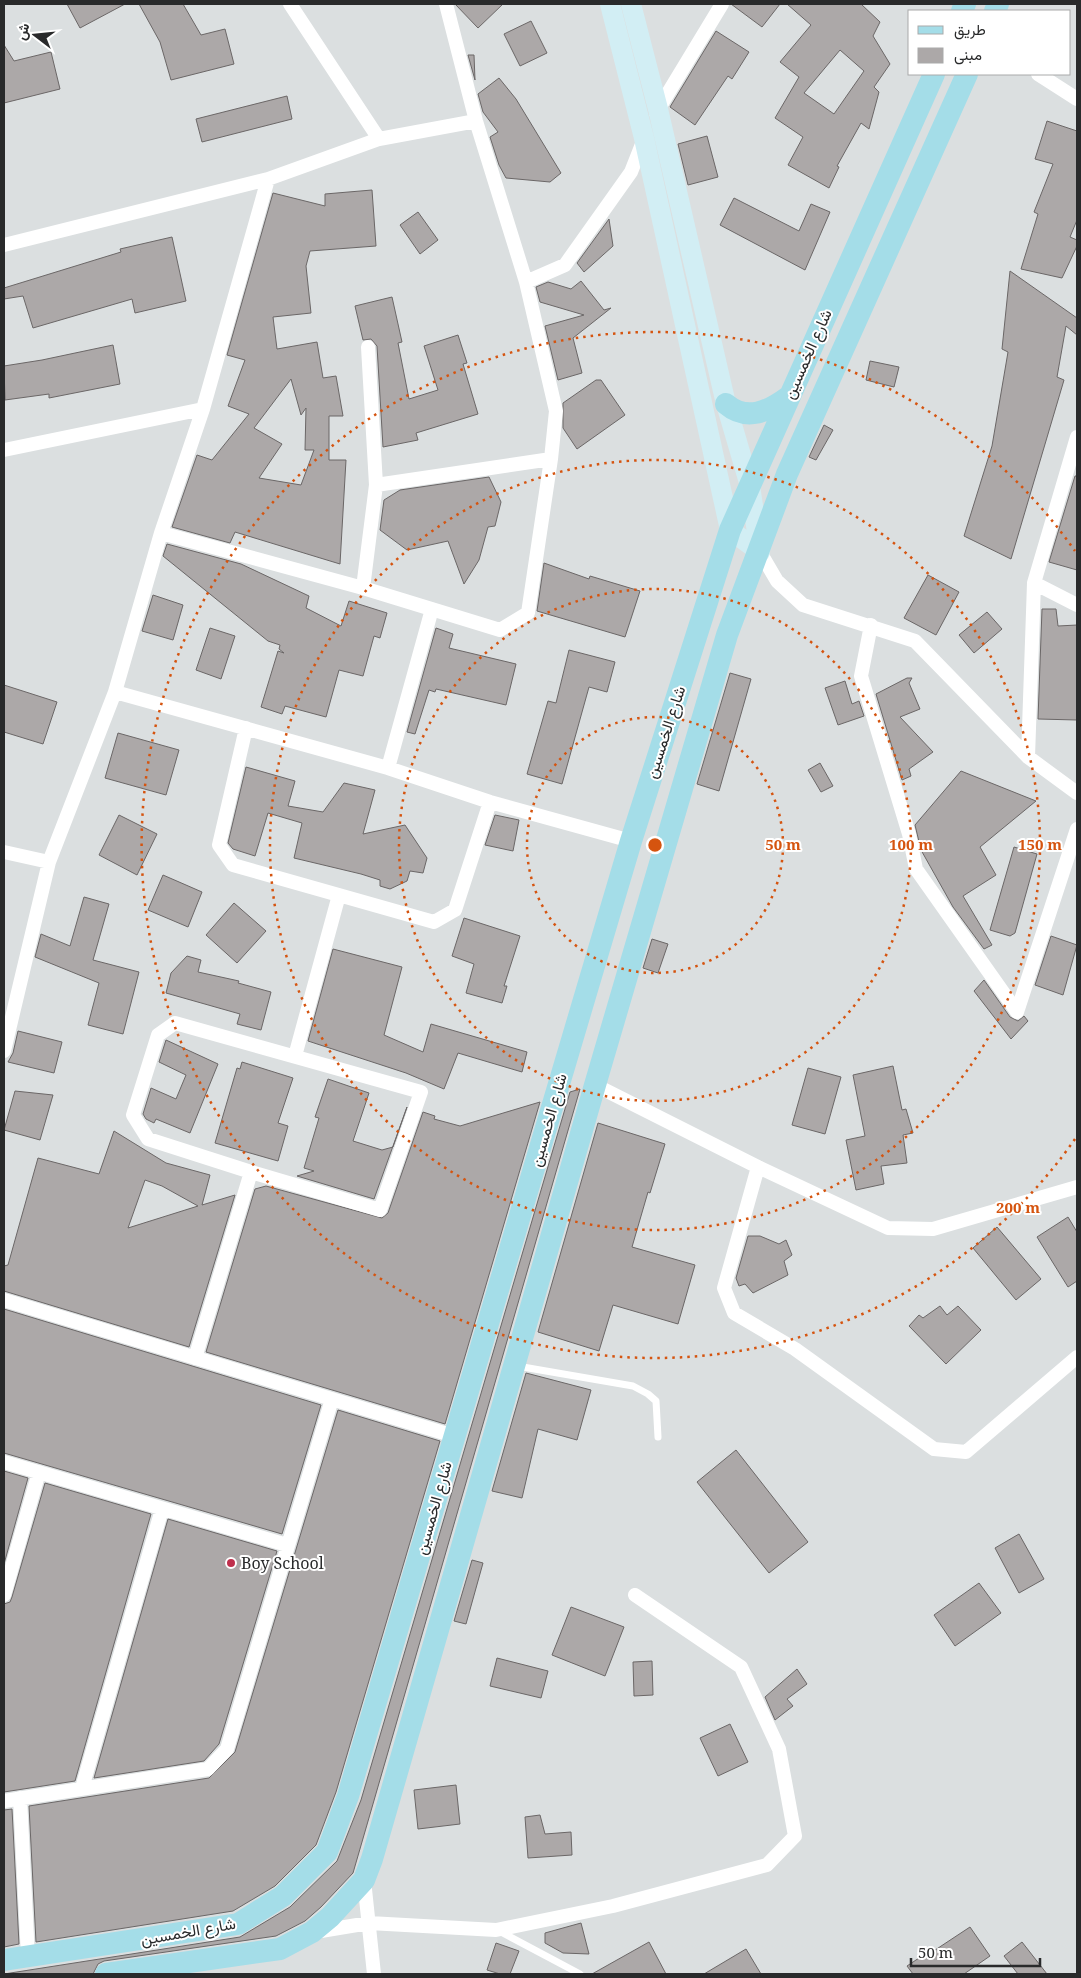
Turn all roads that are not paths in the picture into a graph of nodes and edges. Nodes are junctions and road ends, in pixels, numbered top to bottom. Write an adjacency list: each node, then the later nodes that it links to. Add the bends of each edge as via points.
1 (290, 4): 13 (street)
2 (446, 4): 11 (street)
3 (610, 4): 12 (street)
4 (631, 4): 10 (street)
5 (722, 4): 10 (street)
6 (934, 75): 18 (main road, شارع الخمسين)
7 (967, 75): 28 (main road, شارع الخمسين, via 787,474)
8 (1040, 75): 9 (street)
9 (1077, 99)
10 (658, 109): 12 (street); 19 (street)
11 (476, 121): 13 (street); 16 (street)
12 (644, 138): 16 (street, via 631,172 565,265); 26 (street)
13 (379, 140): 14 (street)
14 (268, 178): 15 (street); 20 (street)
15 (4, 245)
16 (526, 282): 23 (street, via 556,411)
17 (368, 348): 24 (street)
18 (788, 397): 19 (main road, via 770,410 751,414 732,410); 25 (main road, شارع الخمسين)
19 (726, 404): 25 (street)
20 (203, 409): 22 (street); 27 (street)
21 (1077, 437): 29 (street)
22 (4, 450)
23 (551, 460): 24 (street); 32 (street, via 528,613 500,630)
24 (376, 485): 30 (street)
25 (750, 486): 26 (main road, شارع الخمسين); 28 (street)
26 (730, 530): 28 (street); 41 (main road, شارع الخمسين)
27 (161, 533): 30 (street); 34 (street)
28 (760, 552): 33 (street, via 778,581 804,605); 47 (main road, شارع الخمسين, via 727,635)
29 (1034, 582): 31 (street); 36 (street)
30 (363, 588): 32 (street)
31 (1077, 605)
32 (432, 609): 37 (street)
33 (870, 625): 36 (street, via 915,641); 40 (street, via 861,676 909,834 916,869 1017,1012)
34 (115, 692): 35 (street); 43 (street)
35 (246, 728): 37 (street); 44 (street, via 218,845 233,866)
36 (1028, 757): 38 (street)
37 (388, 768): 39 (street)
38 (1077, 793)
39 (490, 802): 41 (street); 44 (street, via 455,910 434,922)
40 (1077, 829)
41 (631, 841): 56 (main road, شارع الخمسين)
42 (4, 852): 43 (street)
43 (49, 862): 45 (street)
44 (339, 895): 46 (street)
45 (4, 1051)
46 (295, 1056): 49 (street, via 175,1023 158,1035 133,1115 148,1139); 49 (street, via 421,1092 380,1210)
47 (595, 1085): 48 (street); 54 (main road, شارع الخمسين)
48 (758, 1167): 50 (street, via 888,1228 933,1230); 52 (street, via 724,1288 734,1313 795,1349 934,1449 966,1452)
49 (251, 1172): 53 (street)
50 (1077, 1187)
51 (4, 1300): 53 (street)
52 (1077, 1357)
53 (195, 1358): 55 (street)
54 (514, 1366): 57 (lane, via 633,1386 656,1402); 67 (main road, شارع الخمسين)
55 (332, 1399): 56 (street); 61 (street)
56 (454, 1436): 71 (main road, شارع الخمسين, via 348,1796 327,1852 283,1896 238,1924)
57 (658, 1437)
58 (4, 1462): 59 (street)
59 (39, 1472): 60 (street); 62 (street)
60 (162, 1509): 61 (street); 64 (street)
61 (286, 1545): 64 (street, via 227,1750 208,1769)
62 (4, 1595)
63 (634, 1595): 69 (street, via 741,1667 779,1749 795,1836 767,1865 614,1906)
64 (82, 1788): 65 (street)
65 (20, 1798): 66 (street); 71 (street)
66 (4, 1801)
67 (364, 1880): 68 (street); 70 (main road, شارع الخمسين)
68 (369, 1923): 69 (street); 70 (street); 74 (street)
69 (496, 1930): 75 (lane)
70 (312, 1932): 73 (main road, شارع الخمسين, via 280,1949)
71 (28, 1956): 72 (main road, شارع الخمسين)
72 (4, 1960)
73 (106, 1974)
74 (374, 1974)
75 (580, 1974)

